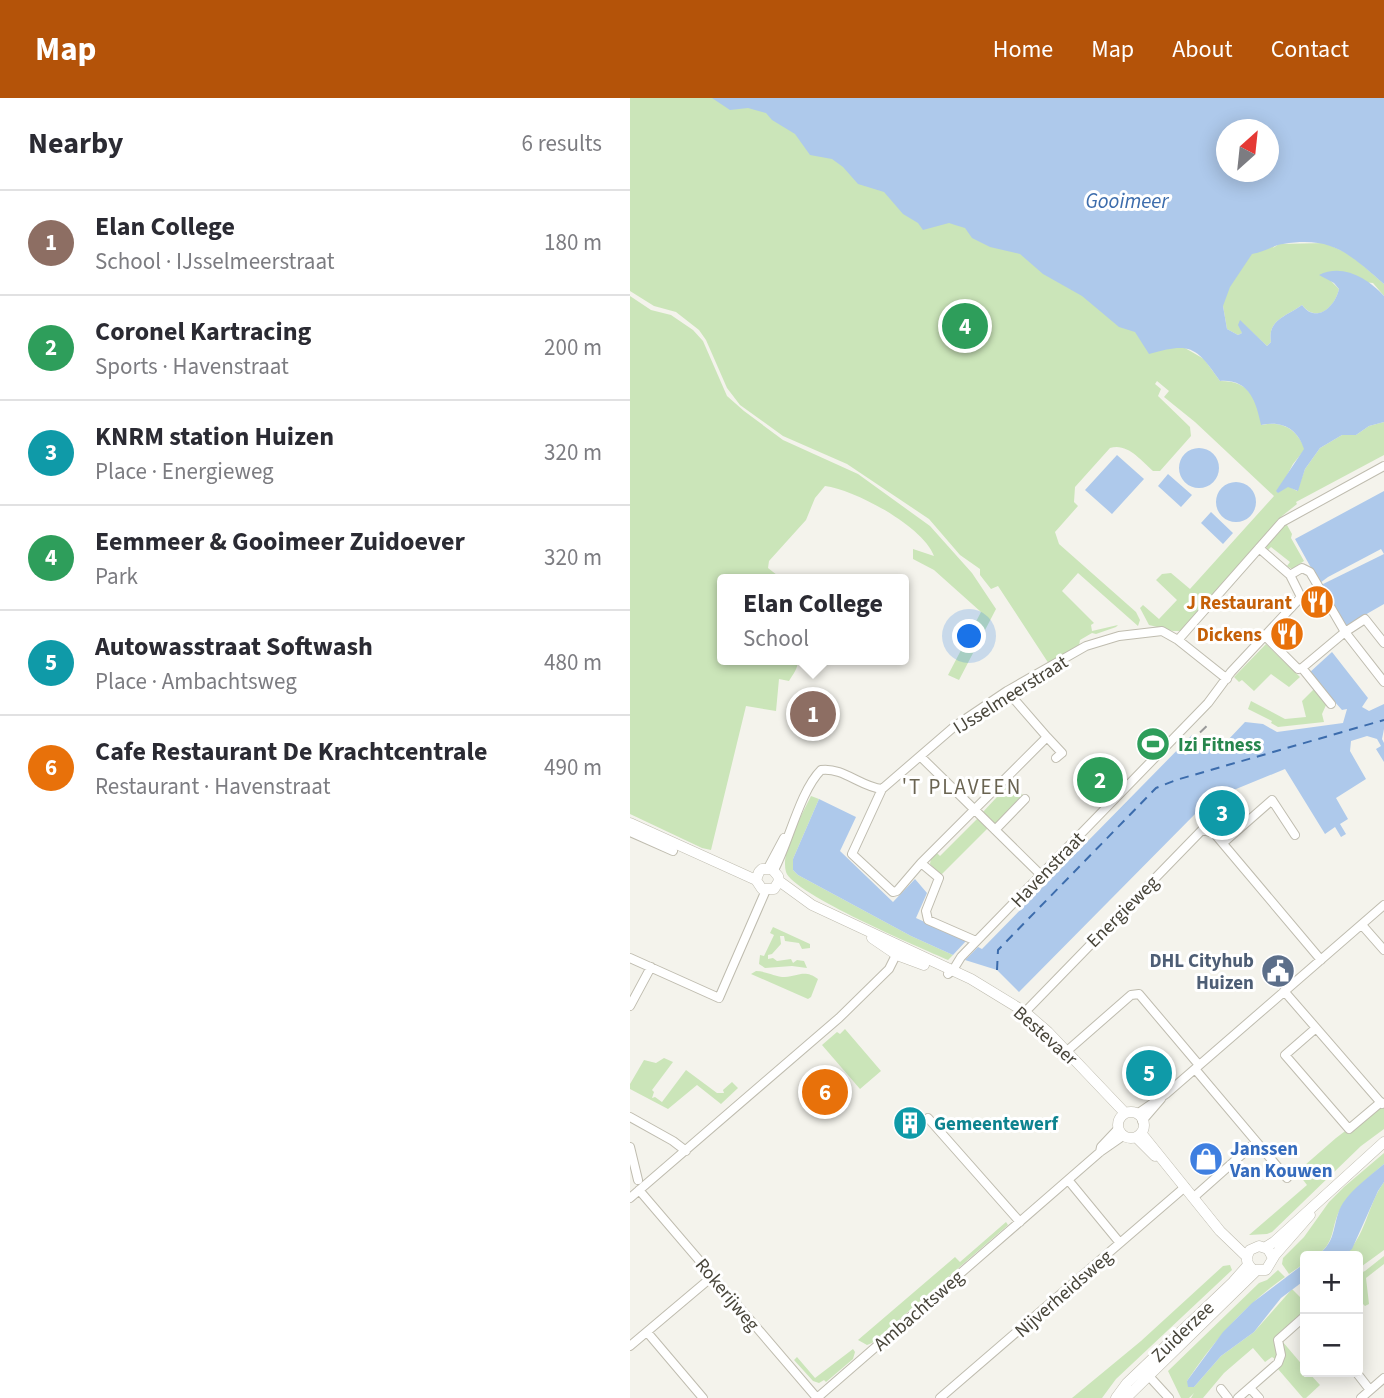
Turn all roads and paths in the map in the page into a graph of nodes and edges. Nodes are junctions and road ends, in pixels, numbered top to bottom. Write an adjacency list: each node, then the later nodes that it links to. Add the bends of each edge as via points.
1 (1384, 466): 2 (street, via 1282,522)
2 (1259, 548): 3 (street); 6 (street)
3 (1290, 575): 4 (street, via 1302,568 1310,572); 5 (street, Havenstraat, via 1301,597)
4 (1345, 632): 7 (street, via 1364,619); 8 (street); 10 (street)
5 (1266, 637): 8 (street); 9 (street, Havenstraat)
6 (1178, 640): 9 (street, IJsselmeerstraat); 11 (street, IJsselmeerstraat, via 1162,631 1146,632 1086,646)
7 (1384, 643)
8 (1302, 668): 12 (street)
9 (1227, 680): 27 (street, Havenstraat)
10 (1384, 682)
11 (1007, 691): 13 (street); 14 (street, IJsselmeerstraat, via 955,726)
12 (1331, 704)
13 (1047, 737): 15 (street, via 1062,753); 18 (street)
14 (921, 757): 16 (street, IJsselmeerstraat); 18 (street)
15 (1056, 758)
16 (882, 789): 25 (street, via 852,854 893,892); 26 (street, via 821,770)
17 (1025, 799): 20 (street)
18 (974, 810): 20 (street); 25 (street)
19 (630, 823): 24 (street)
20 (995, 830): 27 (street)
21 (630, 832): 24 (street)
22 (1295, 835): 23 (street, via 1272,800)
23 (1223, 843): 35 (street); 40 (street, Energieweg, via 1212,831 1202,830)
24 (670, 847): 26 (street)
25 (921, 863): 31 (street, via 939,878 926,911 928,920)
26 (764, 873): 28 (street, via 778,876); 28 (street, via 759,887)
27 (1041, 874): 31 (street, Havenstraat)
28 (773, 886): 33 (street, Bestevaer); 36 (street, via 719,998)
29 (1384, 905): 30 (street)
30 (1362, 925): 32 (street); 35 (street)
31 (976, 941): 37 (street, Havenstraat)
32 (1384, 950)
33 (899, 951): 37 (street, Bestevaer); 53 (street, via 889,969 839,1018)
34 (630, 958): 36 (street)
35 (1321, 960): 38 (street)
36 (651, 967): 39 (street)
37 (950, 972): 40 (street, Bestevaer)
38 (1284, 991): 41 (street); 43 (street)
39 (630, 1006)
40 (1025, 1012): 42 (street, Bestevaer)
41 (1316, 1028): 44 (street); 44 (street, via 1285,1055 1349,1129)
42 (1067, 1051): 43 (street, via 1131,995 1139,994); 48 (street, Bestevaer, via 1098,1086)
43 (1197, 1067): 46 (street); 50 (street)
44 (1382, 1104)
45 (630, 1117): 53 (street)
46 (1140, 1117): 48 (street); 49 (street)
47 (928, 1118): 62 (street)
48 (1122, 1124): 49 (street); 56 (street, Ambachtsweg)
49 (1138, 1135): 57 (street)
50 (1256, 1142): 54 (street); 59 (street)
51 (1384, 1142): 61 (street)
52 (630, 1147): 55 (street)
53 (686, 1150): 58 (street)
54 (1287, 1178)
55 (638, 1180)
56 (1069, 1181): 62 (street, Ambachtsweg); 63 (street)
57 (1185, 1187): 59 (street); 63 (street, Nijverheidsweg)
58 (639, 1190): 60 (street); 67 (street, Rokerijweg)
59 (1194, 1197): 66 (street)
60 (630, 1198)
61 (1312, 1208): 64 (street); 65 (street)
62 (1020, 1222): 78 (street, Ambachtsweg)
63 (1120, 1243): 79 (street, Nijverheidsweg)
64 (1266, 1247): 65 (street); 66 (street)
65 (1273, 1258): 66 (street, Zuiderzee, via 1268,1269)
66 (1251, 1260): 71 (street, Zuiderzee, via 1242,1282 1204,1323)
67 (713, 1276): 69 (street); 78 (street, Rokerijweg)
68 (1300, 1320): 74 (street, via 1278,1340 1278,1363)
69 (647, 1332): 70 (street); 77 (street)
70 (630, 1346)
71 (1146, 1373): 80 (street, Zuiderzee); 81 (street, Zuiderzee); 82 (street)
72 (1360, 1377): 76 (street)
73 (1384, 1378): 76 (street)
74 (1250, 1388): 84 (street); 85 (street)
75 (1221, 1389): 83 (street)
76 (1370, 1390): 86 (street)
77 (703, 1398)
78 (817, 1398)
79 (940, 1398)
80 (1116, 1398)
81 (1126, 1398)
82 (1170, 1398)
83 (1227, 1398)
84 (1238, 1398)
85 (1259, 1398)
86 (1361, 1398)

